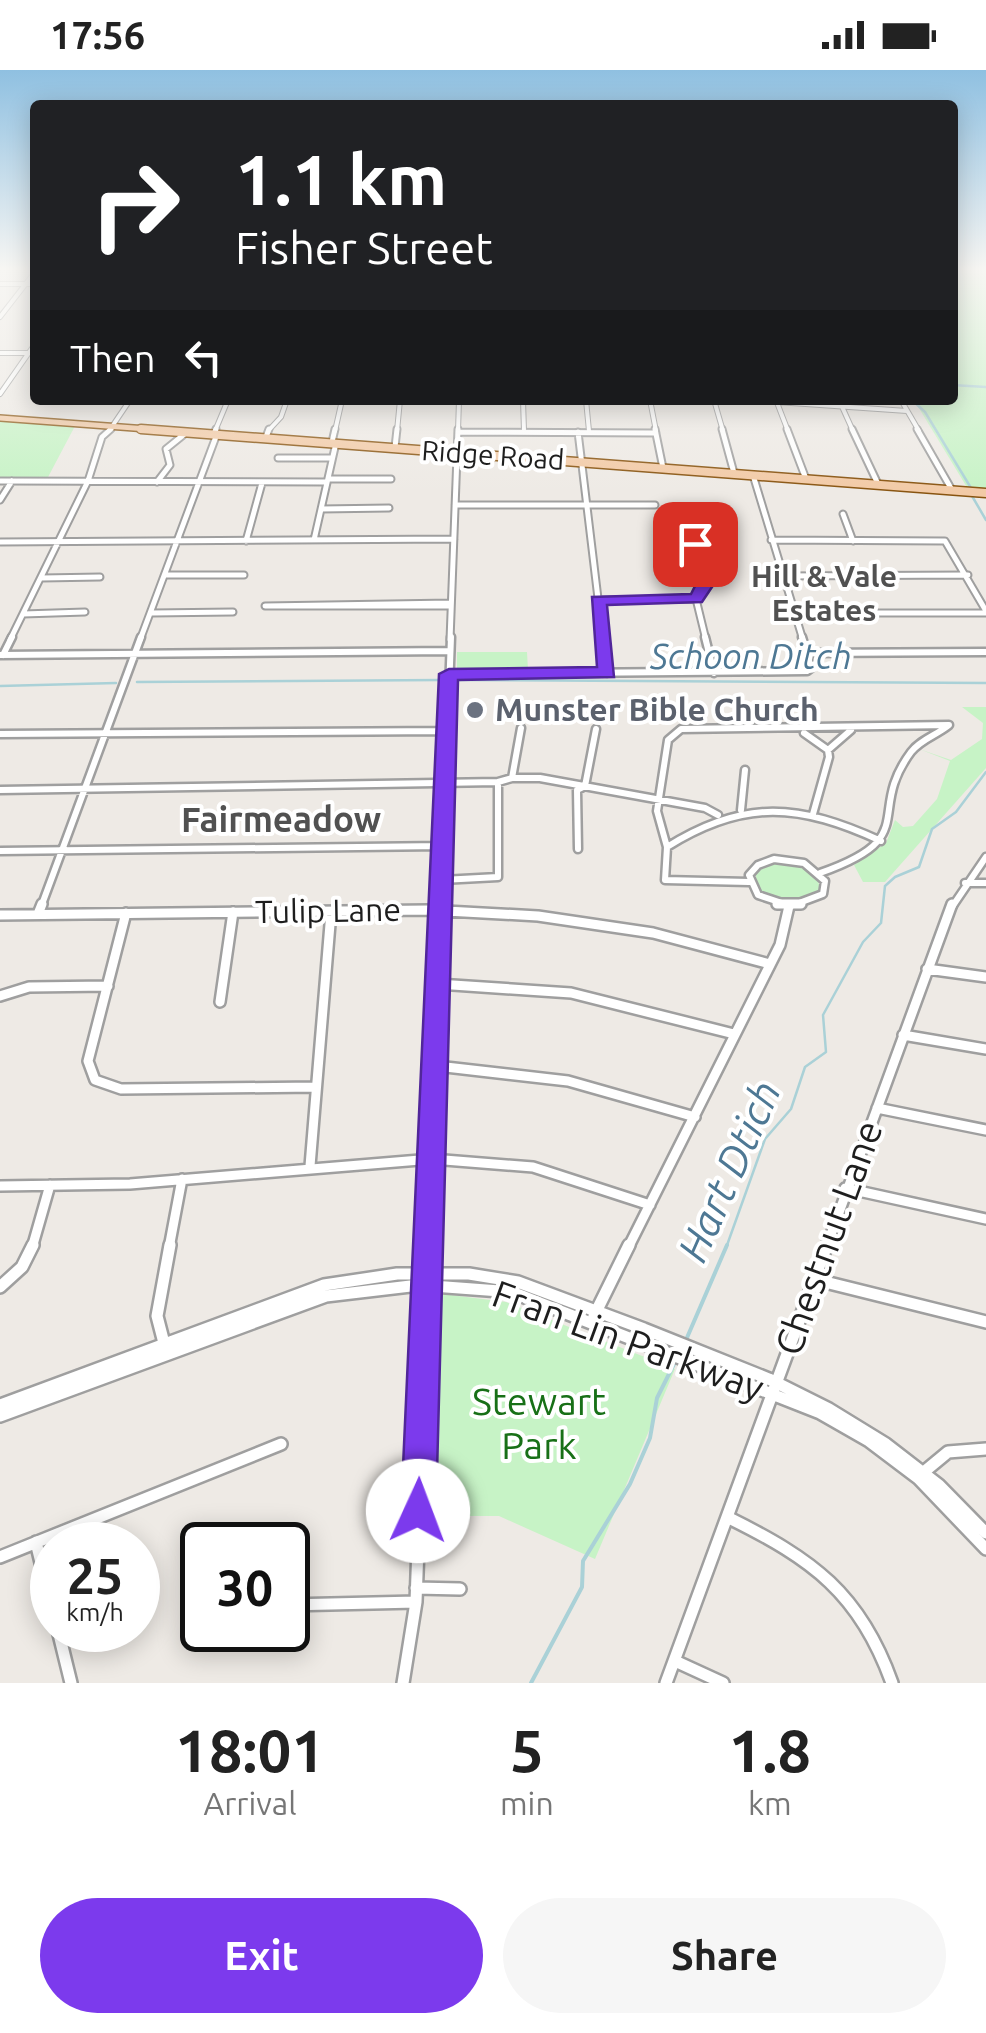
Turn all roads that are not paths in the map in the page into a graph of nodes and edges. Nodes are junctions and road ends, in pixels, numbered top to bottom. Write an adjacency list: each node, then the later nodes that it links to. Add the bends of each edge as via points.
1 (30, 350): 3 (street)
2 (0, 353): 3 (street)
3 (28, 353): 4 (street)
4 (0, 394)
5 (127, 405): 21 (street)
6 (226, 405): 28 (street)
7 (283, 405): 29 (street)
8 (341, 405): 30 (street)
9 (399, 405): 31 (street)
10 (459, 405): 23 (street)
11 (523, 405): 24 (street)
12 (586, 405): 26 (street)
13 (651, 405): 27 (street)
14 (715, 405): 37 (street)
15 (778, 405): 40 (street)
16 (842, 405): 48 (street)
17 (860, 405): 19 (street)
18 (904, 405): 19 (street)
19 (907, 410): 49 (street)
20 (0, 418): 21 (main road, Ridge Road)
21 (116, 426): 22 (main road, Ridge Road); 42 (street, via 102,437)
22 (188, 432): 28 (main road, Ridge Road); 45 (street, via 166,449 170,466)
23 (458, 432): 24 (street); 32 (street)
24 (524, 432): 25 (street)
25 (578, 432): 26 (street); 35 (street)
26 (589, 432): 27 (street)
27 (656, 432): 36 (street)
28 (216, 434): 29 (main road, Ridge Road); 46 (street)
29 (266, 437): 30 (main road, Ridge Road)
30 (334, 443): 31 (main road, Ridge Road); 34 (street)
31 (395, 448): 32 (main road, Ridge Road)
32 (457, 452): 35 (main road, Ridge Road); 52 (street)
33 (278, 458): 34 (street)
34 (332, 458): 43 (street)
35 (580, 461): 36 (main road, Ridge Road); 53 (street)
36 (663, 468): 37 (main road, Ridge Road)
37 (734, 473): 38 (main road, Ridge Road)
38 (752, 475): 40 (main road, Ridge Road); 62 (street)
39 (391, 479): 43 (street)
40 (806, 479): 48 (main road, Ridge Road)
41 (12, 481): 42 (street); 44 (street); 51 (street)
42 (88, 481): 45 (street); 64 (street)
43 (327, 481): 47 (street); 56 (street)
44 (0, 482)
45 (157, 482): 46 (street)
46 (200, 483): 47 (street); 59 (street)
47 (262, 484): 60 (street)
48 (878, 484): 49 (main road, Ridge Road)
49 (952, 490): 50 (main road, Ridge Road)
50 (983, 493)
51 (0, 500)
52 (455, 505): 53 (street); 58 (street)
53 (587, 506): 54 (street); 74 (street)
54 (655, 506)
55 (389, 508): 56 (street)
56 (321, 509): 61 (street)
57 (843, 514): 63 (street)
58 (454, 539): 61 (street); 75 (street)
59 (179, 540): 60 (street); 64 (street); 67 (street)
60 (246, 540): 61 (street)
61 (314, 540)
62 (771, 540): 63 (street); 70 (street)
63 (853, 540): 69 (street, via 950,544)
64 (59, 541): 65 (street); 71 (street)
65 (0, 542)
66 (695, 544): 73 (street, via 705,584)
67 (166, 575): 68 (street); 79 (street)
68 (244, 575)
69 (968, 575): 70 (street); 78 (street)
70 (780, 576): 80 (street)
71 (42, 578): 72 (street); 81 (street)
72 (100, 578)
73 (696, 599): 74 (street); 88 (street)
74 (598, 600): 87 (street)
75 (451, 604): 75 (street, via 265,606); 82 (street)
76 (85, 612): 81 (street)
77 (232, 612): 79 (street)
78 (986, 612): 80 (street)
79 (152, 613): 86 (street)
80 (792, 613): 84 (street)
81 (24, 614): 85 (street)
82 (450, 651): 86 (street); 89 (street)
83 (986, 652): 84 (street)
84 (806, 653): 88 (street, via 807,672)
85 (1, 654): 86 (street)
86 (136, 654): 97 (street)
87 (607, 673): 88 (street); 89 (street)
88 (714, 673)
89 (449, 674): 95 (street)
90 (521, 728): 101 (street)
91 (901, 728): 93 (street); 98 (street); 98 (street, via 938,723 949,729)
92 (596, 729): 104 (street)
93 (852, 729): 94 (street); 99 (street)
94 (800, 730): 99 (street); 107 (street, via 681,729 668,740)
95 (446, 731): 97 (street); 103 (street)
96 (0, 734): 97 (street)
97 (104, 734): 106 (street)
98 (918, 742): 111 (street, via 903,766)
99 (828, 750): 109 (street)
100 (745, 770): 108 (street)
101 (512, 778): 102 (street); 104 (street)
102 (498, 782): 103 (street); 119 (street, via 498,877)
103 (446, 784): 106 (street); 112 (street)
104 (585, 786): 107 (street); 114 (street, via 577,790)
105 (0, 790): 106 (street)
106 (82, 790): 116 (street)
107 (658, 801): 110 (street); 113 (street)
108 (742, 810): 109 (street); 110 (street)
109 (813, 814): 111 (street)
110 (718, 816): 113 (street)
111 (881, 841): 118 (street, via 860,859)
112 (443, 846): 116 (street); 119 (street)
113 (667, 847): 120 (street, via 664,880)
114 (578, 849)
115 (0, 850): 116 (street)
116 (61, 850): 128 (street)
117 (984, 865): 121 (street, Chestnut Lane)
118 (820, 873): 120 (street, via 774,859 752,870); 123 (street, via 823,894 810,904)
119 (442, 880): 126 (street)
120 (749, 882): 123 (street, via 762,898)
121 (965, 883): 122 (street); 131 (street, Chestnut Lane)
122 (986, 883)
123 (789, 906): 130 (street)
124 (232, 912): 125 (street, Tulip Lane); 127 (street, Tulip Lane); 136 (street)
125 (331, 912): 126 (street, Tulip Lane); 141 (street)
126 (441, 912): 130 (street, Tulip Lane, via 590,922); 133 (street)
127 (126, 913): 128 (street, Tulip Lane); 134 (street)
128 (38, 914): 129 (street, Tulip Lane)
129 (0, 915)
130 (770, 964): 137 (street)
131 (927, 970): 132 (street); 138 (street, Chestnut Lane)
132 (986, 976)
133 (438, 984): 137 (street, via 571,993); 140 (street)
134 (108, 986): 135 (street, via 29,987); 141 (street, via 88,1061 95,1080 121,1089)
135 (0, 996)
136 (220, 1002)
137 (734, 1034): 143 (street)
138 (903, 1035): 139 (street); 142 (street, Chestnut Lane)
139 (986, 1049)
140 (437, 1066): 143 (street, via 550,1074); 145 (street)
141 (316, 1088): 146 (street)
142 (877, 1108): 144 (street); 150 (street, Chestnut Lane)
143 (695, 1117): 151 (street)
144 (986, 1130)
145 (432, 1158): 146 (street); 151 (street, via 533,1167); 153 (street)
146 (310, 1166): 147 (street)
147 (182, 1180): 148 (street); 158 (street, via 158,1316)
148 (50, 1185): 149 (street); 155 (street, via 31,1255)
149 (0, 1186)
150 (845, 1188): 152 (street); 154 (street, Chestnut Lane)
151 (650, 1205): 156 (street)
152 (986, 1219)
153 (426, 1276): 156 (street, Fran Lin Parkway, via 472,1272 518,1282); 158 (street, Fran Lin Parkway, via 326,1296); 171 (street)
154 (817, 1280): 157 (street); 159 (street, Chestnut Lane)
155 (0, 1287)
156 (594, 1318): 159 (street, Fran Lin Parkway)
157 (986, 1322)
158 (166, 1350): 160 (street, Fran Lin Parkway); 161 (street, Fran Lin Parkway)
159 (774, 1388): 164 (street, Fran Lin Parkway); 165 (street, Chestnut Lane)
160 (0, 1405)
161 (0, 1416)
162 (281, 1444): 166 (street)
163 (986, 1449): 164 (street, via 948,1452)
164 (922, 1474): 167 (street, Fran Lin Parkway); 169 (street, Fran Lin Parkway)
165 (729, 1518): 176 (street, Chestnut Lane); 181 (street, via 796,1550 841,1587 870,1626)
166 (86, 1522)
167 (986, 1533)
168 (30, 1544): 170 (street)
169 (986, 1550)
170 (0, 1556)
171 (416, 1588): 172 (street); 173 (street)
172 (460, 1590)
173 (416, 1602): 174 (street); 178 (street)
174 (310, 1604)
175 (63, 1652): 177 (street)
176 (674, 1661): 179 (street, Chestnut Lane); 180 (street)
177 (71, 1683)
178 (403, 1683)
179 (666, 1683)
180 (723, 1683)
181 (892, 1683)

